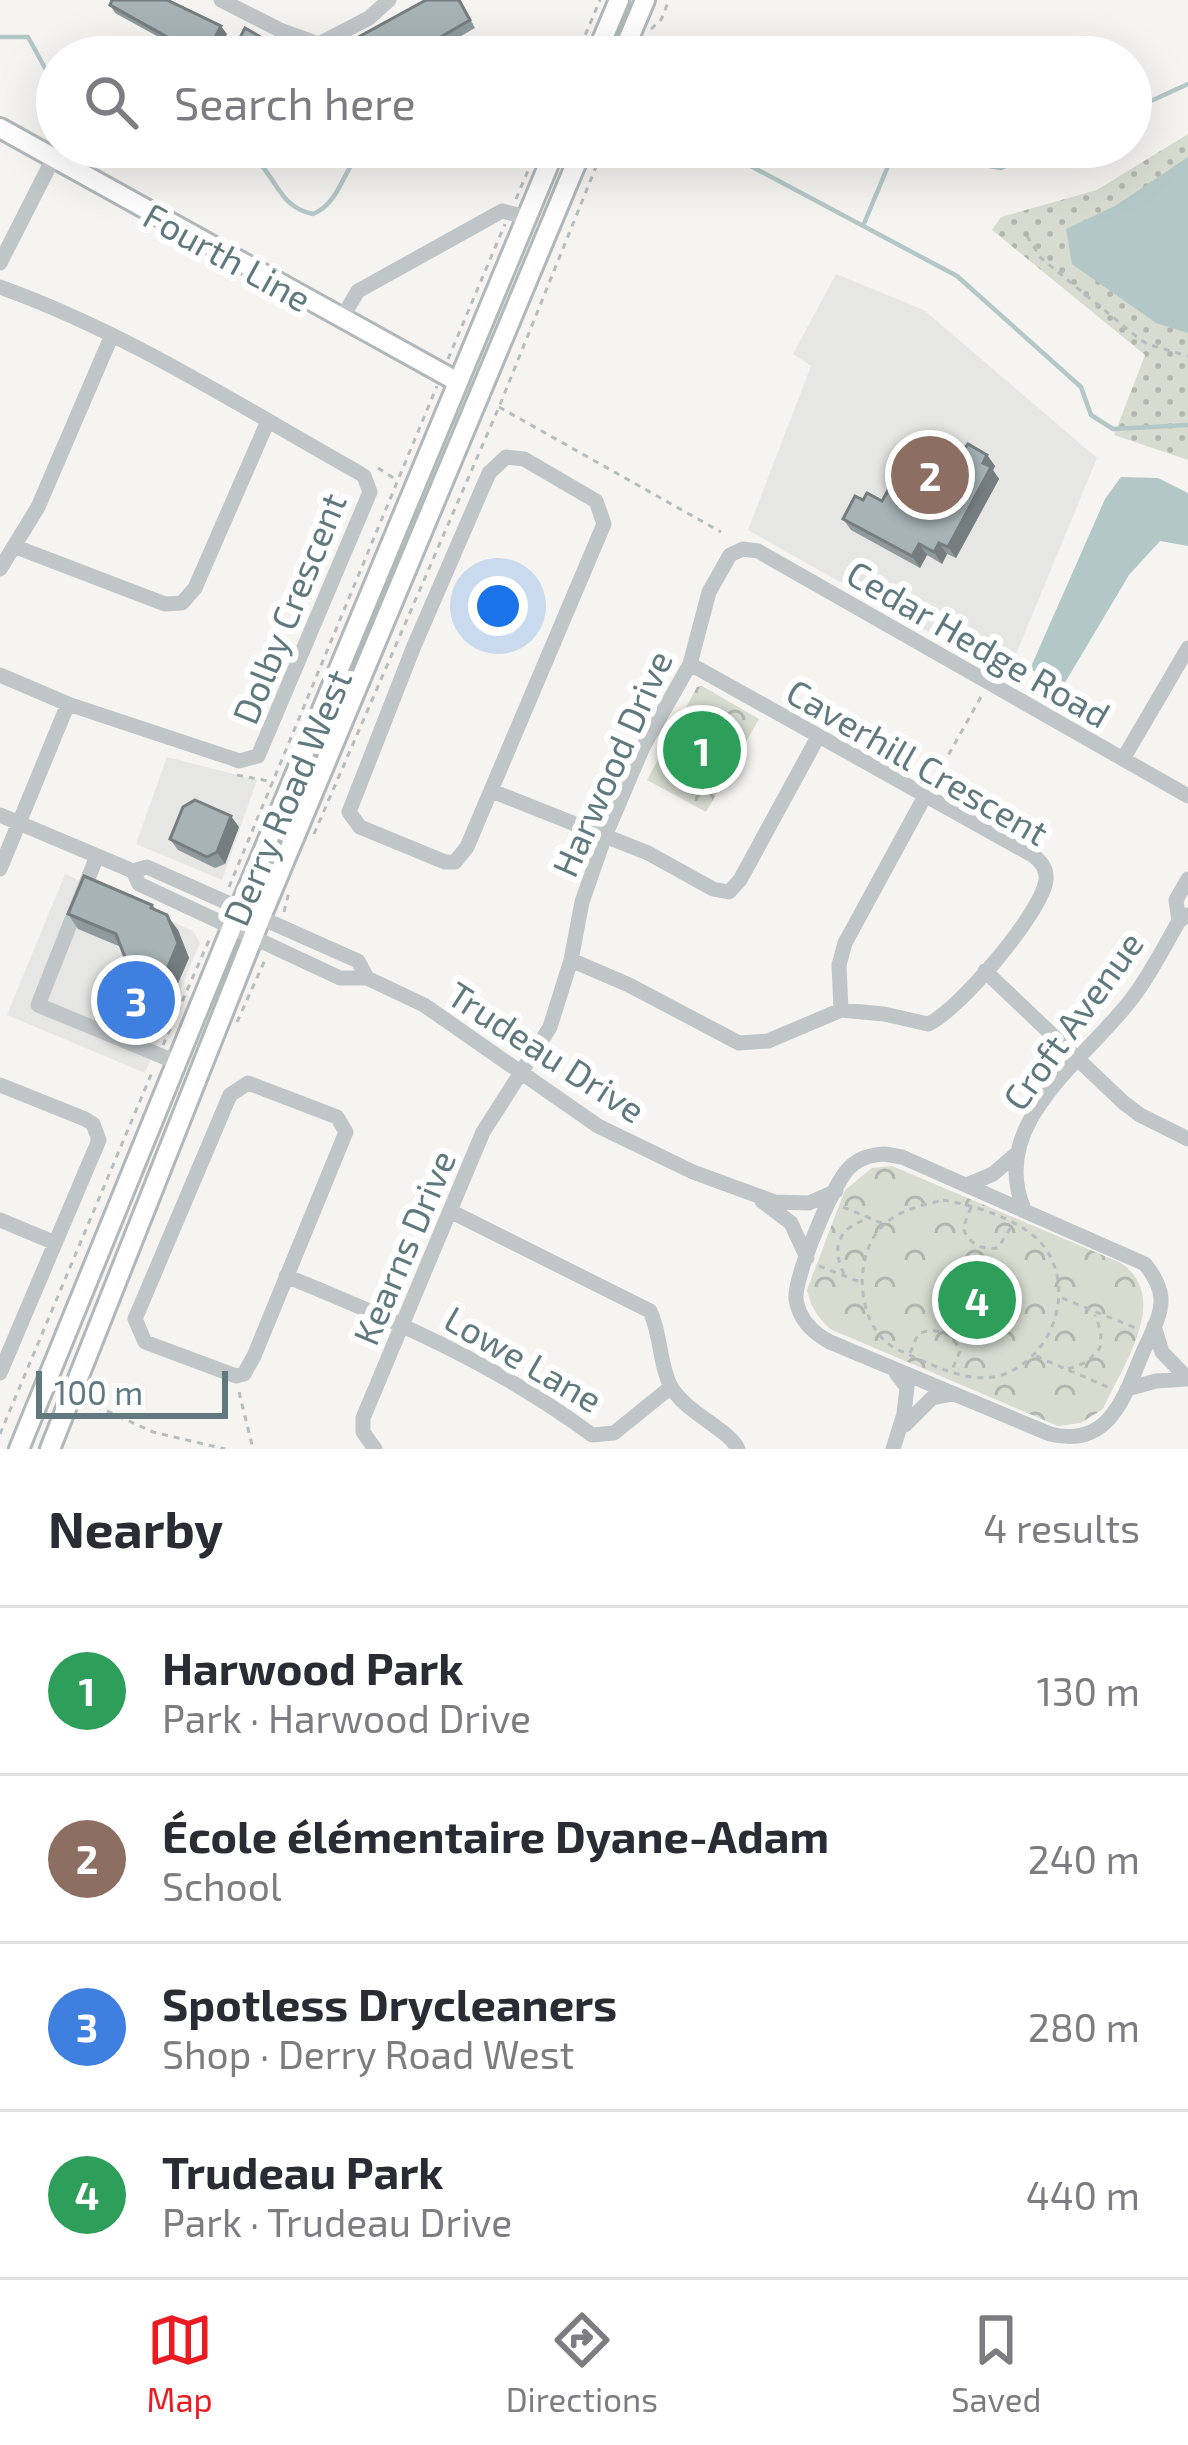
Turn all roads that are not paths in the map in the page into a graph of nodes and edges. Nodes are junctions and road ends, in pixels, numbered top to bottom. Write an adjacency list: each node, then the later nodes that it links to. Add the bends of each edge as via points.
1 (220, 0): 5 (street)
2 (389, 0): 6 (street)
3 (619, 0): 7 (main road)
4 (645, 0): 8 (main road)
5 (295, 36)
6 (334, 36)
7 (604, 36)
8 (630, 36)
9 (0, 128): 10 (main road, Fourth Line)
10 (36, 149)
11 (48, 168): 16 (street)
12 (69, 168): 18 (main road, Fourth Line)
13 (544, 168): 15 (main road, Derry Road West)
14 (574, 168): 42 (main road, Derry Road West)
15 (518, 215): 18 (street, via 502,211 358,291); 20 (main road, Derry Road West)
16 (0, 262)
17 (0, 287): 19 (street, Dolby Crescent)
18 (341, 318): 20 (main road, Fourth Line)
19 (112, 334): 21 (street, Dolby Crescent); 22 (street)
20 (458, 382): 41 (main road, Derry Road West)
21 (268, 421): 22 (street, via 182,603 165,604); 28 (street, Dolby Crescent, via 361,474 370,491 258,756 239,761)
22 (16, 547): 24 (street)
23 (739, 550): 26 (street, Harwood Drive, via 710,592); 30 (street, Cedar Hedge Road, via 758,551)
24 (0, 569)
25 (1188, 648): 30 (street)
26 (690, 664): 29 (street, Caverhill Crescent); 36 (street, Harwood Drive)
27 (0, 675): 28 (street, Dolby Crescent)
28 (68, 704): 35 (street)
29 (818, 735): 32 (street, Caverhill Crescent); 36 (street, via 729,892)
30 (1124, 759): 33 (street, Cedar Hedge Road)
31 (492, 790): 31 (street, via 455,862 350,817 489,473 515,457 596,501 604,524); 36 (street)
32 (926, 796): 47 (street, Caverhill Crescent, via 1034,856 1046,874 1022,926); 49 (street, via 845,943 838,965)
33 (1188, 796)
34 (0, 815): 35 (street, Trudeau Drive)
35 (19, 823): 37 (street, Trudeau Drive); 38 (street)
36 (604, 836): 46 (street, Harwood Drive)
37 (97, 856): 39 (street, Trudeau Drive); 51 (street, via 38,1005)
38 (0, 869)
39 (133, 871): 41 (street, Trudeau Drive, via 147,867); 44 (street, Trudeau Drive, via 140,884)
40 (1188, 879): 43 (street, Croft Avenue, via 1176,900)
41 (239, 907): 42 (street, Trudeau Drive); 44 (main road, Derry Road West)
42 (262, 917): 45 (main road, Derry Road West); 48 (street, Trudeau Drive, via 358,961)
43 (1184, 918): 50 (street, Croft Avenue, via 1135,995)
44 (223, 930): 45 (street, Trudeau Drive); 51 (main road, Derry Road West)
45 (253, 938): 48 (street, Trudeau Drive, via 340,978); 75 (main road, Derry Road West)
46 (571, 960): 49 (street, via 739,1042 768,1041); 52 (street, Harwood Drive, via 550,1027)
47 (985, 971): 49 (street, Caverhill Crescent, via 928,1024); 50 (street)
48 (367, 978): 52 (street, Trudeau Drive, via 424,1005)
49 (842, 1010)
50 (1078, 1056): 54 (street, via 1139,1115); 55 (street, Croft Avenue)
51 (168, 1058): 74 (main road, Derry Road West)
52 (521, 1071): 58 (street, Trudeau Drive, via 598,1126); 60 (street, Kearns Drive)
53 (0, 1085): 62 (street, via 86,1119 98,1132)
54 (1188, 1139)
55 (1015, 1155): 56 (street, Croft Avenue); 59 (street, Croft Avenue)
56 (967, 1185): 57 (street, via 884,1154 850,1167); 59 (street)
57 (836, 1191): 58 (street, Trudeau Drive, via 809,1203); 63 (street)
58 (762, 1200): 63 (street, Trudeau Drive, via 791,1223)
59 (1024, 1209): 66 (street, via 1145,1264 1160,1293)
60 (450, 1211): 65 (street, Kearns Drive); 70 (street, via 650,1311)
61 (0, 1220): 62 (street)
62 (53, 1242): 67 (street)
63 (812, 1261): 68 (street, via 796,1293 804,1322)
64 (286, 1276): 64 (street, via 244,1374 145,1342 136,1326 230,1095 248,1083 345,1126); 65 (street)
65 (403, 1324): 70 (street, Lowe Lane, via 510,1378 592,1435 614,1432); 76 (street, Kearns Drive, via 364,1418)
66 (1154, 1326): 69 (street, via 1162,1352); 71 (street)
67 (1, 1365)
68 (890, 1367): 72 (street); 73 (street, via 907,1388)
69 (1187, 1379): 71 (street)
70 (671, 1387): 77 (street)
71 (1120, 1389): 72 (street, via 1107,1425 1070,1440)
72 (954, 1394): 73 (street, via 932,1398)
73 (899, 1432): 78 (street)
74 (20, 1449)
75 (50, 1449)
76 (375, 1449)
77 (738, 1449)
78 (892, 1449)

